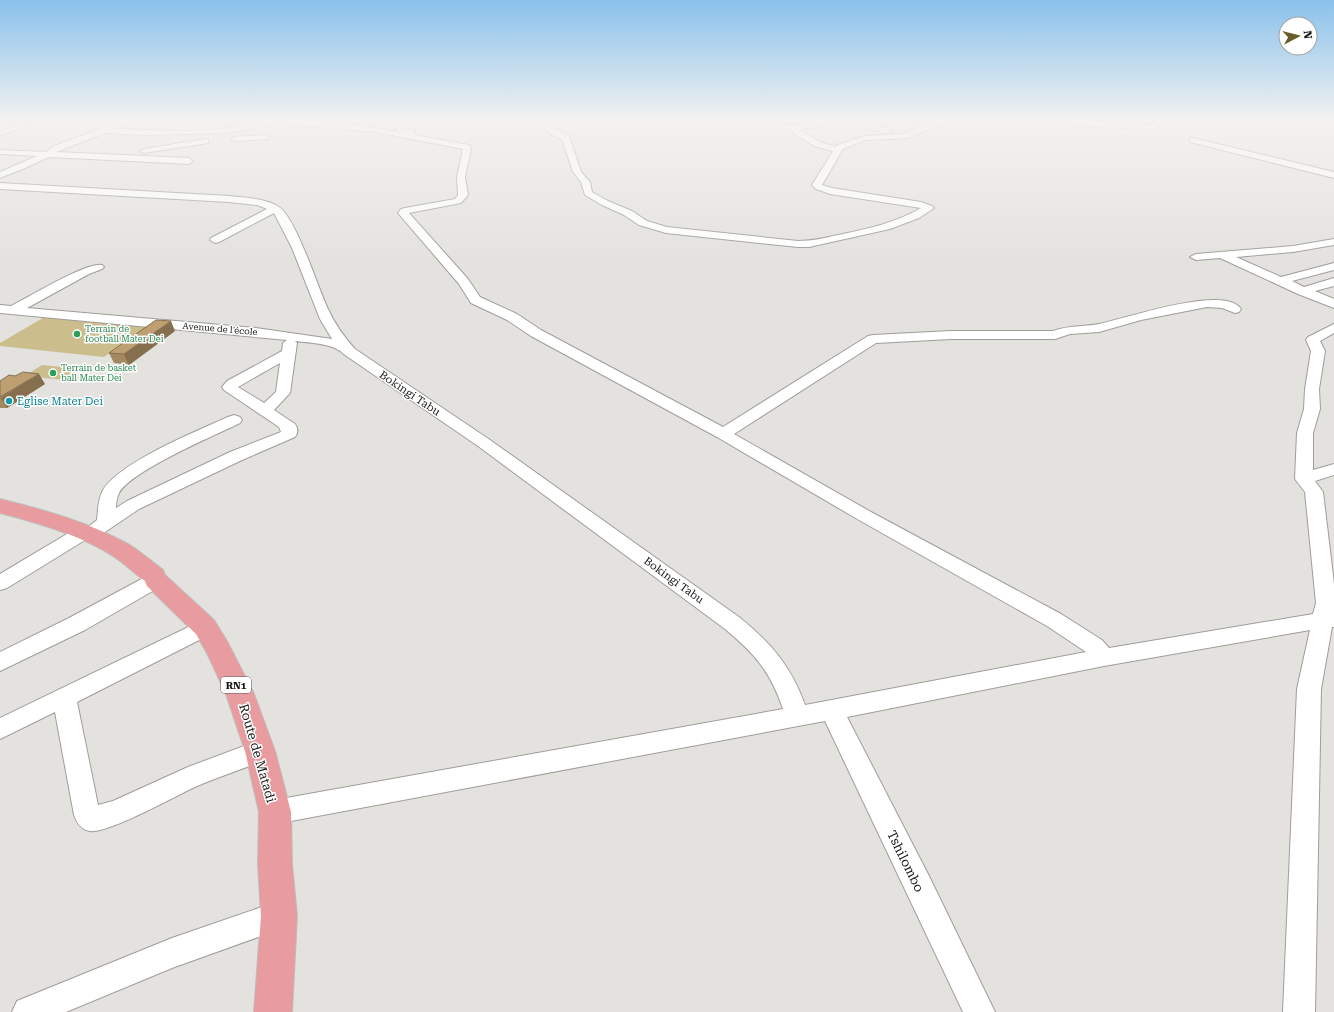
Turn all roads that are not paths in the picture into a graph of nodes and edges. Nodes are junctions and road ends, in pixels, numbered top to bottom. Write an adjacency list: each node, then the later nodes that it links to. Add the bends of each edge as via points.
1 (23, 166): 7 (street)
2 (463, 166): 28 (street, via 461,177 463,195 460,200 403,213 464,282 475,300)
3 (575, 166): 4 (street, via 591,195 643,223 657,228 776,243 803,244 880,228 914,217 929,208 819,187 817,184)
4 (827, 166)
5 (1299, 166): 6 (street)
6 (1334, 175)
7 (0, 176)
8 (0, 186): 9 (street, via 229,199 258,203)
9 (275, 209): 10 (street); 24 (street, Bokingi Tabu, via 281,214 291,234 323,314)
10 (215, 240)
11 (1334, 242): 12 (street, via 1294,249)
12 (1221, 255): 13 (street); 16 (street)
13 (1196, 257)
14 (1334, 266): 16 (street)
15 (98, 267): 21 (street)
16 (1279, 281): 18 (street)
17 (1334, 282): 18 (street)
18 (1302, 291): 19 (street)
19 (1334, 304)
20 (1235, 309): 28 (street, via 1224,304 1207,303 1099,328 1068,330 1055,336 951,335 873,339)
21 (6, 310): 23 (street, Avenue de l'école)
22 (1334, 328): 30 (street, via 1313,340 1318,351 1312,389 1312,409 1305,433)
23 (291, 336): 24 (street, Avenue de l'école); 25 (street)
24 (343, 345): 41 (street, Bokingi Tabu, via 732,623 756,643 773,663 785,682)
25 (288, 353): 26 (street, via 283,393); 26 (street, via 229,387)
26 (264, 411): 32 (street, via 289,427 289,434 133,505)
27 (234, 420): 32 (street, via 146,464 117,484)
28 (722, 434): 37 (street, via 1054,620 1094,646)
29 (1334, 469): 30 (street)
30 (1304, 479): 35 (street, via 1314,492)
31 (0, 506): 32 (highway, Route de Matadi / RN1)
32 (94, 530): 33 (highway, Route de Matadi / RN1); 34 (street)
33 (156, 580): 36 (highway, Route de Matadi / RN1); 38 (street, via 77,624)
34 (0, 582)
35 (1328, 620): 37 (street); 49 (street, via 1313,662 1309,690)
36 (205, 627): 39 (street); 43 (highway, Route de Matadi / RN1, via 240,694)
37 (1104, 657): 40 (street)
38 (0, 662)
39 (64, 697): 42 (street); 43 (street, via 87,815 91,819 114,812 178,783)
40 (832, 710): 41 (street); 48 (street, Tshilombo)
41 (797, 716): 44 (street)
42 (0, 730)
43 (260, 751): 44 (highway, Route de Matadi / RN1)
44 (275, 812): 45 (highway, Route de Matadi / RN1)
45 (279, 916): 46 (street, via 172,953); 47 (highway, Route de Matadi / RN1)
46 (28, 1012)
47 (273, 1012)
48 (979, 1012)
49 (1299, 1012)

